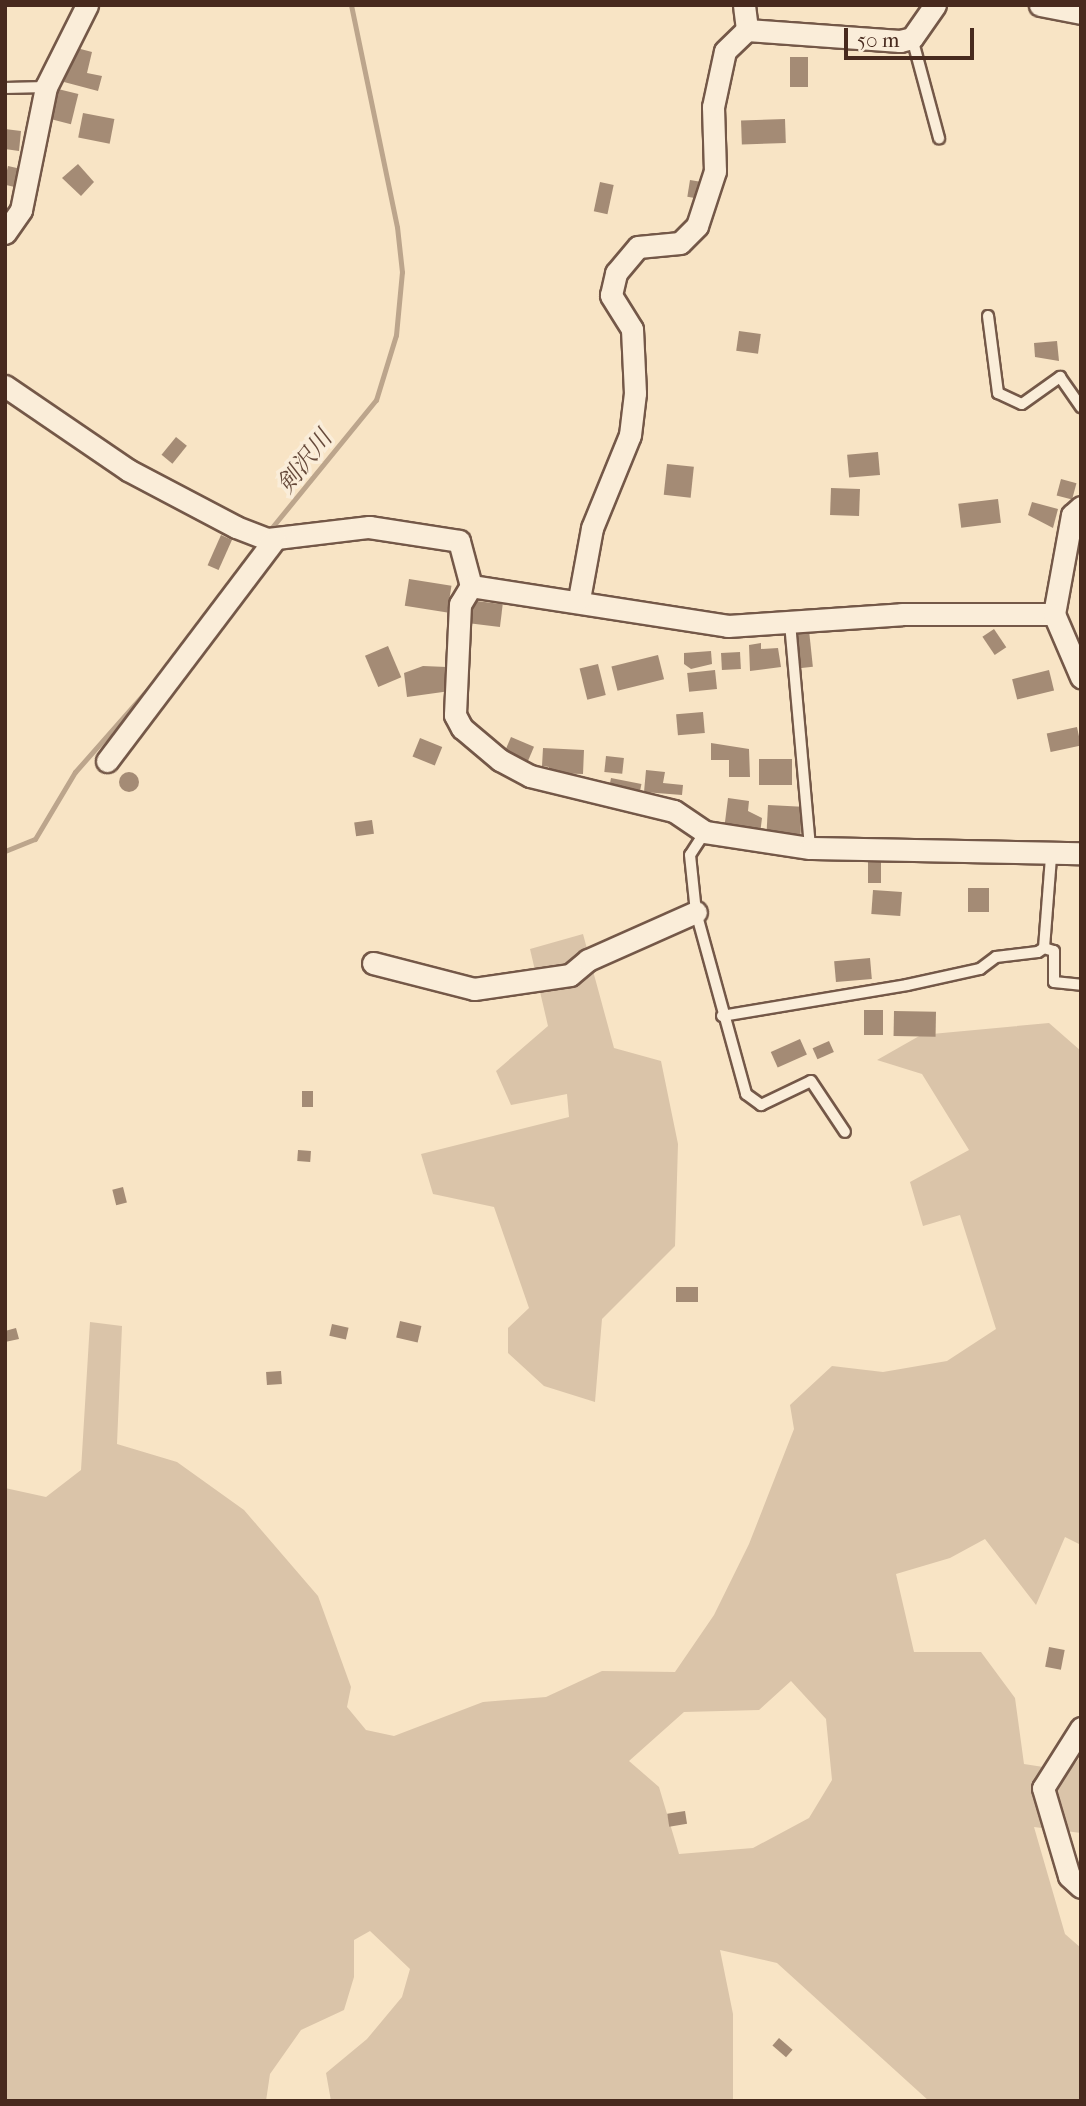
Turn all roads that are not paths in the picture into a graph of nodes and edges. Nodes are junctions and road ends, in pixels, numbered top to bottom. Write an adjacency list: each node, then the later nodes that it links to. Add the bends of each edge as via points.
1 (87, 5): 8 (street)
2 (744, 5): 6 (street)
3 (934, 5): 7 (street)
4 (1040, 5): 5 (street)
5 (1081, 13)
6 (747, 30): 7 (street, via 794,30 855,40); 18 (street, via 719,63 713,107 715,172 697,226 680,243 638,247 616,273 611,295 632,329 635,393 630,435 592,528)
7 (912, 38): 10 (lane)
8 (46, 87): 9 (lane); 11 (street, via 21,210)
9 (5, 88)
10 (939, 138)
11 (5, 233)
12 (988, 316): 14 (lane, via 998,393 1022,404 1060,377)
13 (5, 386): 16 (street, via 128,470)
14 (1081, 407)
15 (1081, 507): 19 (street, via 1072,515)
16 (267, 538): 17 (street, via 369,527 459,541); 22 (street, via 167,670)
17 (471, 586): 18 (street); 23 (street, via 460,604 456,657 454,707 462,728 530,776 674,811)
18 (579, 600): 20 (street, via 728,626)
19 (1054, 614): 20 (street, via 902,614); 21 (street)
20 (789, 623): 24 (lane)
21 (1081, 677)
22 (107, 761)
23 (705, 832): 24 (street); 27 (lane, via 690,855)
24 (810, 848): 26 (street)
25 (1081, 853): 26 (street)
26 (1051, 857): 28 (lane)
27 (696, 912): 29 (street, via 588,960 570,975 474,989); 31 (lane)
28 (1044, 948): 30 (lane, via 1054,951 1054,982); 31 (lane, via 908,985)
29 (373, 963)
30 (1081, 985)
31 (722, 1016): 32 (lane, via 746,1094 761,1104 811,1082)
32 (845, 1132)
33 (1081, 1728): 34 (street, via 1043,1788 1069,1876)
34 (1081, 1887)

